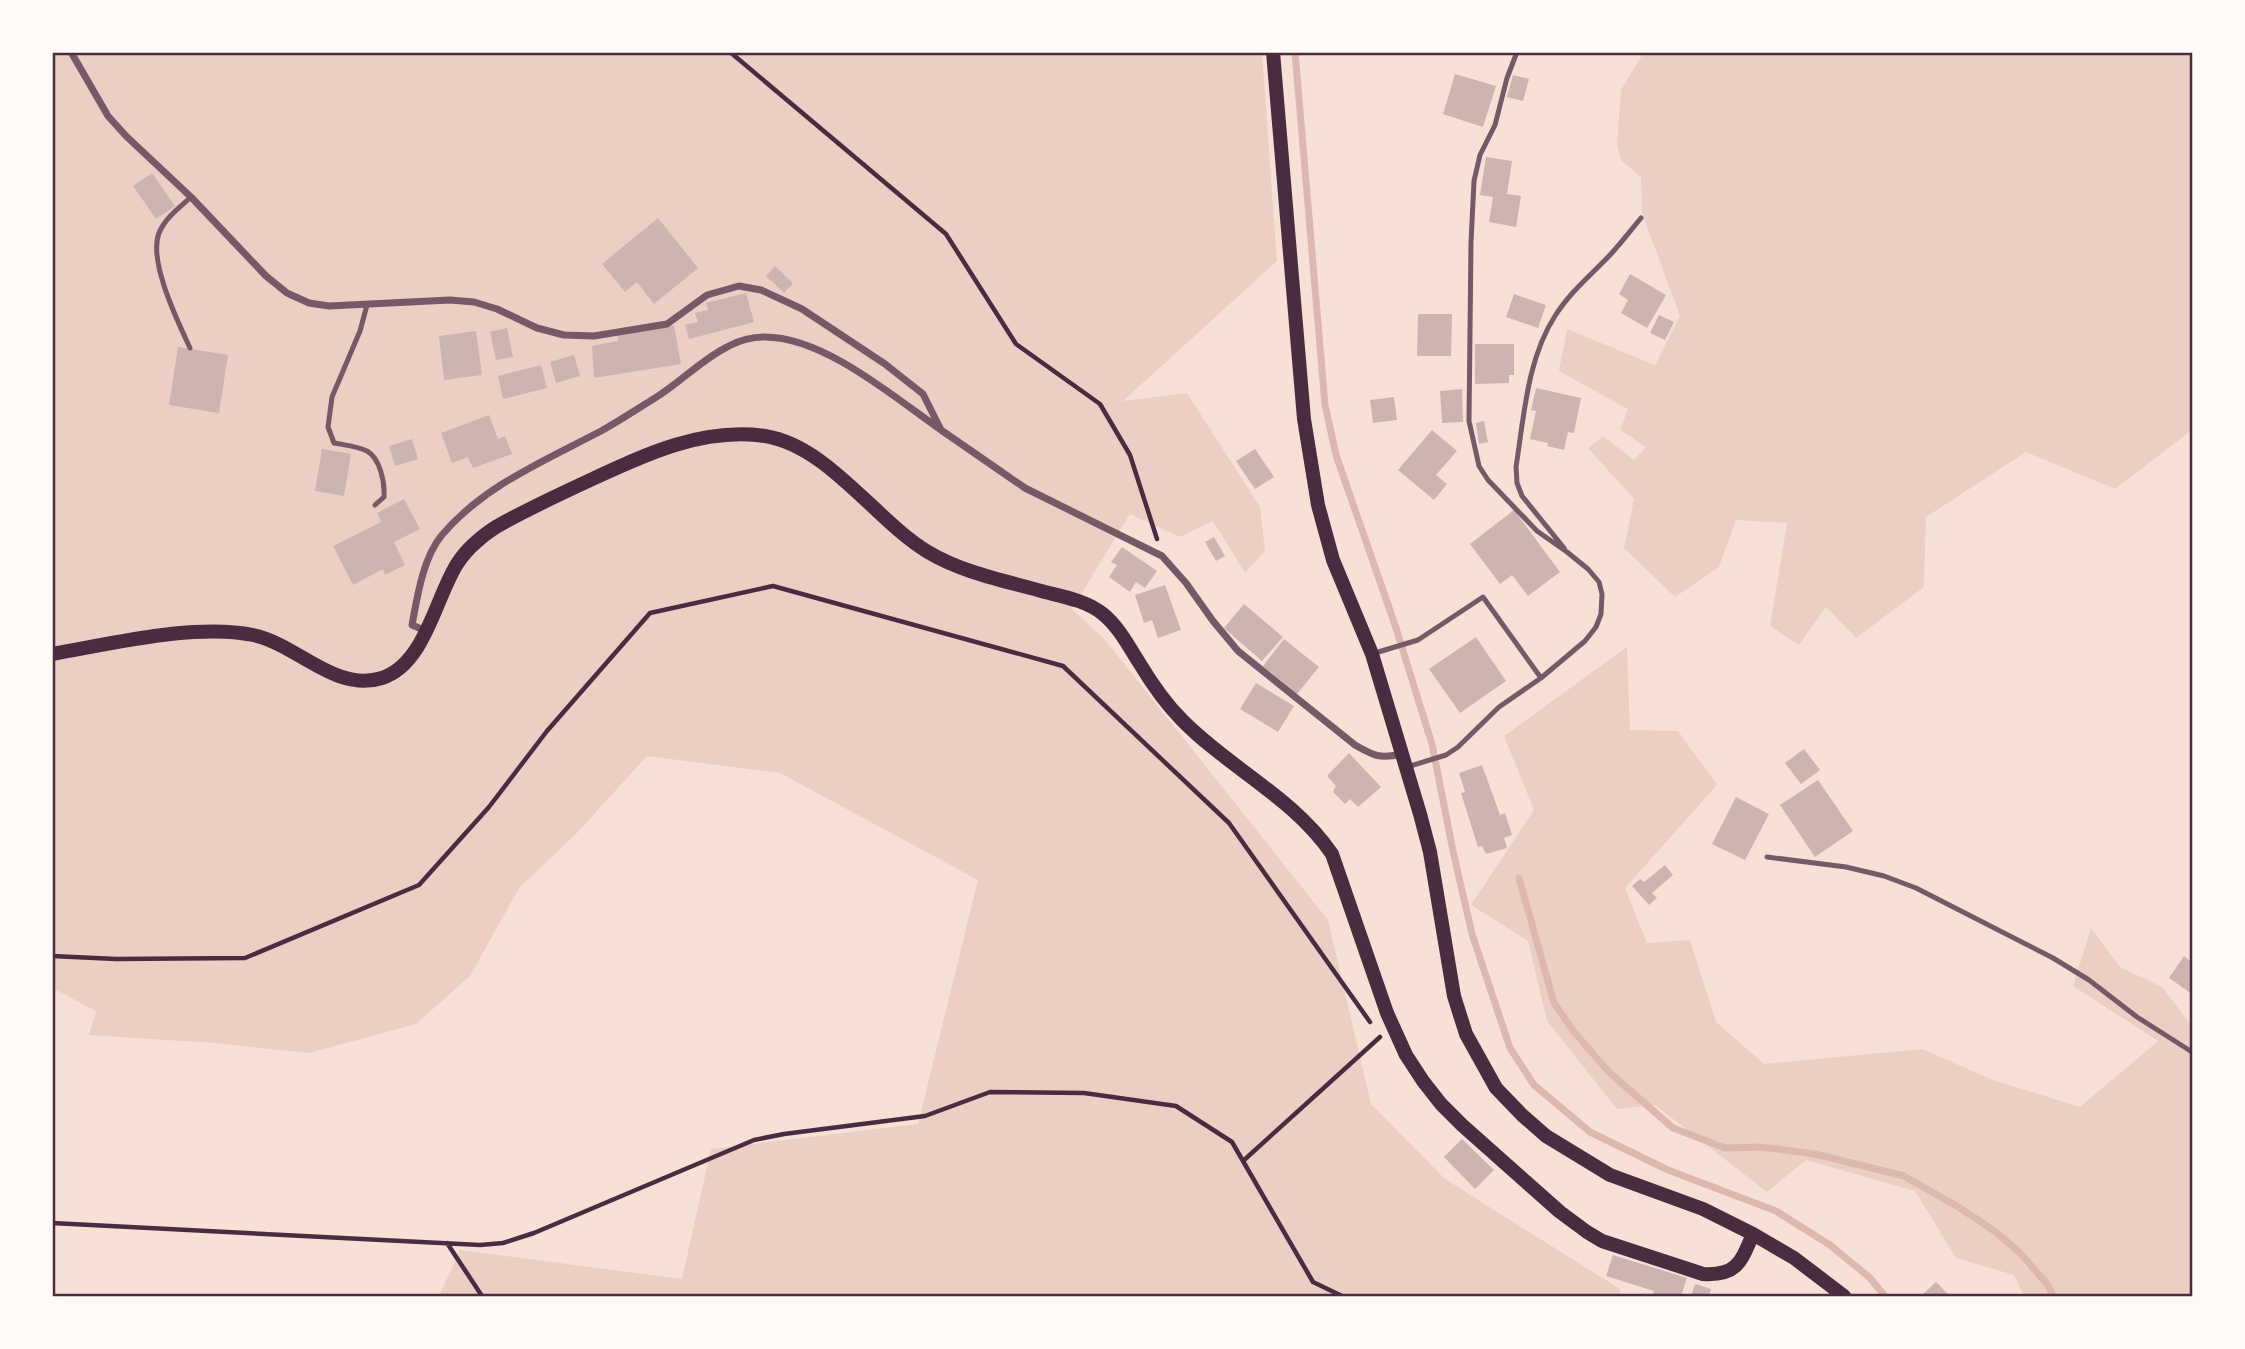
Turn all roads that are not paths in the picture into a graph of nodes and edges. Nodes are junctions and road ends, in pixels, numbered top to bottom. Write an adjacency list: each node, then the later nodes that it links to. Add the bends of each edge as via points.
1 (71, 52): 4 (street, via 108,116)
2 (1273, 52): 13 (main road, via 1304,419 1318,505 1333,560)
3 (1517, 52): 10 (lane, via 1474,181 1469,421 1479,466 1488,480 1537,531)
4 (191, 197): 6 (street, via 287,293 329,306); 7 (lane, via 168,219 159,234 157,251 174,313)
5 (1641, 218): 10 (lane, via 1570,295 1554,318 1534,368 1517,483 1522,496)
6 (367, 305): 8 (street, via 474,302 537,328 594,336 667,324 707,295 739,286 761,290 802,309 886,363 923,394); 9 (lane, via 332,397 328,427 334,443 367,451 375,458 385,487 384,497)
7 (190, 348)
8 (941, 430): 11 (street, via 854,369 810,346 765,337 730,345 603,430 499,487 440,536 421,581 412,625); 15 (street, via 1026,488 1162,556 1238,651 1355,745 1371,754)
9 (375, 505)
10 (1567, 551): 14 (lane, via 1599,582 1601,614 1585,641)
11 (426, 631): 12 (main road, via 402,667 371,681 337,676 275,642 235,632 155,636); 18 (main road, via 458,561 499,525 672,445 737,435 766,436 793,445 824,464 929,553 985,575 1070,598 1104,615 1180,718 1318,834 1332,854 1387,1013 1417,1073 1462,1125 1560,1212 1602,1241 1703,1274 1733,1270)
12 (52, 653)
13 (1372, 654): 14 (lane, via 1418,640 1483,597); 15 (main road)
14 (1541, 678): 15 (lane, via 1499,707 1446,755 1422,763)
15 (1404, 761): 18 (main road, via 1430,852 1454,996 1466,1034 1496,1088 1546,1136 1581,1159)
16 (1767, 857): 17 (lane, via 1846,867 1916,888 2053,958)
17 (2193, 1052)
18 (1754, 1234): 19 (main road)
19 (1844, 1297)

